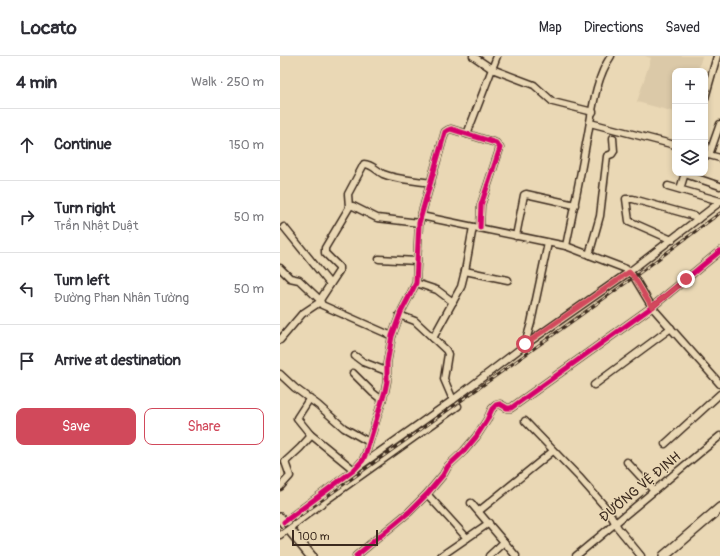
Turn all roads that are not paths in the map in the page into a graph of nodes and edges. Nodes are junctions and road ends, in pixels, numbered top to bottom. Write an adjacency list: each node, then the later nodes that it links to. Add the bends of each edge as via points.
1 (473, 56): 5 (street)
2 (497, 56): 5 (street)
3 (717, 56): 6 (street)
4 (608, 57): 7 (street)
5 (492, 69): 7 (street, via 534,85 553,102); 10 (street)
6 (708, 88)
7 (593, 112): 8 (street)
8 (590, 123): 12 (street); 23 (street)
9 (720, 124): 13 (street)
10 (467, 134): 18 (street, via 451,129 445,132); 30 (street, via 496,143 500,148 481,205)
11 (613, 138): 36 (street, via 614,151 607,156 600,216)
12 (672, 144)
13 (708, 153)
14 (708, 155): 15 (street)
15 (720, 158)
16 (684, 176): 21 (street)
17 (691, 176): 20 (street)
18 (430, 183): 24 (street, via 394,178 364,164 348,194); 25 (street)
19 (668, 186): 21 (street)
20 (720, 186)
21 (680, 189): 22 (street)
22 (720, 201): 26 (street)
23 (575, 205): 31 (street, via 526,194); 34 (street)
24 (349, 207): 27 (street, via 353,206 378,218); 44 (street, via 325,248 325,253 339,269 339,273)
25 (421, 216): 27 (street); 28 (street)
26 (698, 219): 32 (street); 32 (street, via 626,199 630,221)
27 (419, 223): 38 (street)
28 (472, 227): 30 (street); 40 (street)
29 (284, 228): 44 (street)
30 (480, 228): 31 (street)
31 (516, 236): 33 (street)
32 (672, 240): 41 (street)
33 (548, 242): 34 (street); 53 (street)
34 (566, 246): 36 (street)
35 (720, 251): 47 (street)
36 (589, 255): 41 (street, via 626,269)
37 (379, 259): 38 (street)
38 (417, 261): 43 (street)
39 (280, 268): 45 (street, via 290,278 298,280)
40 (466, 271): 42 (street); 46 (street)
41 (631, 275): 47 (street); 53 (street)
42 (508, 280)
43 (416, 283): 46 (street, via 438,290); 48 (street)
44 (330, 284): 45 (street)
45 (320, 301): 50 (street, via 323,306); 52 (street, via 302,314)
46 (453, 302): 51 (street)
47 (652, 307): 49 (street); 76 (street, via 511,408 496,405 471,443 451,463)
48 (400, 316): 50 (street); 51 (street, via 415,321)
49 (671, 328): 58 (street); 59 (street)
50 (392, 336): 55 (street)
51 (433, 338): 63 (street, via 447,352 444,379)
52 (280, 340)
53 (525, 344): 63 (street)
54 (355, 356): 55 (street)
55 (386, 371): 62 (street, via 387,380)
56 (353, 372): 62 (street)
57 (280, 374): 61 (street)
58 (720, 384)
59 (594, 385)
60 (720, 394): 69 (street)
61 (310, 398): 66 (street, via 297,418); 68 (street, via 348,431)
62 (382, 400): 68 (street)
63 (453, 400): 73 (street)
64 (458, 406): 80 (street, via 325,501)
65 (526, 421): 70 (street)
66 (310, 434): 71 (street, via 303,445); 73 (street)
67 (720, 436): 75 (street, ĐƯỜNG VỆ ĐỊNH)
68 (369, 442): 73 (street, via 363,460)
69 (665, 444)
70 (553, 450): 79 (street); 82 (street, via 608,510)
71 (282, 462): 74 (street, via 290,476)
72 (627, 462): 75 (street)
73 (354, 470): 80 (street)
74 (280, 487)
75 (654, 491): 82 (street, ĐƯỜNG VỆ ĐỊNH)
76 (427, 494): 84 (street); 87 (street)
77 (471, 503): 79 (street)
78 (720, 508): 93 (main road)
79 (479, 511): 81 (street)
80 (284, 523): 83 (street); 86 (main road)
81 (489, 523): 84 (street); 85 (street)
82 (616, 523): 91 (street, ĐƯỜNG VỆ ĐỊNH); 92 (street)
83 (280, 535)
84 (467, 538): 88 (street)
85 (504, 542): 89 (street); 90 (street)
86 (312, 556)
87 (356, 556)
88 (441, 556)
89 (489, 556)
90 (516, 556)
91 (576, 556)
92 (641, 556)
93 (664, 556)

